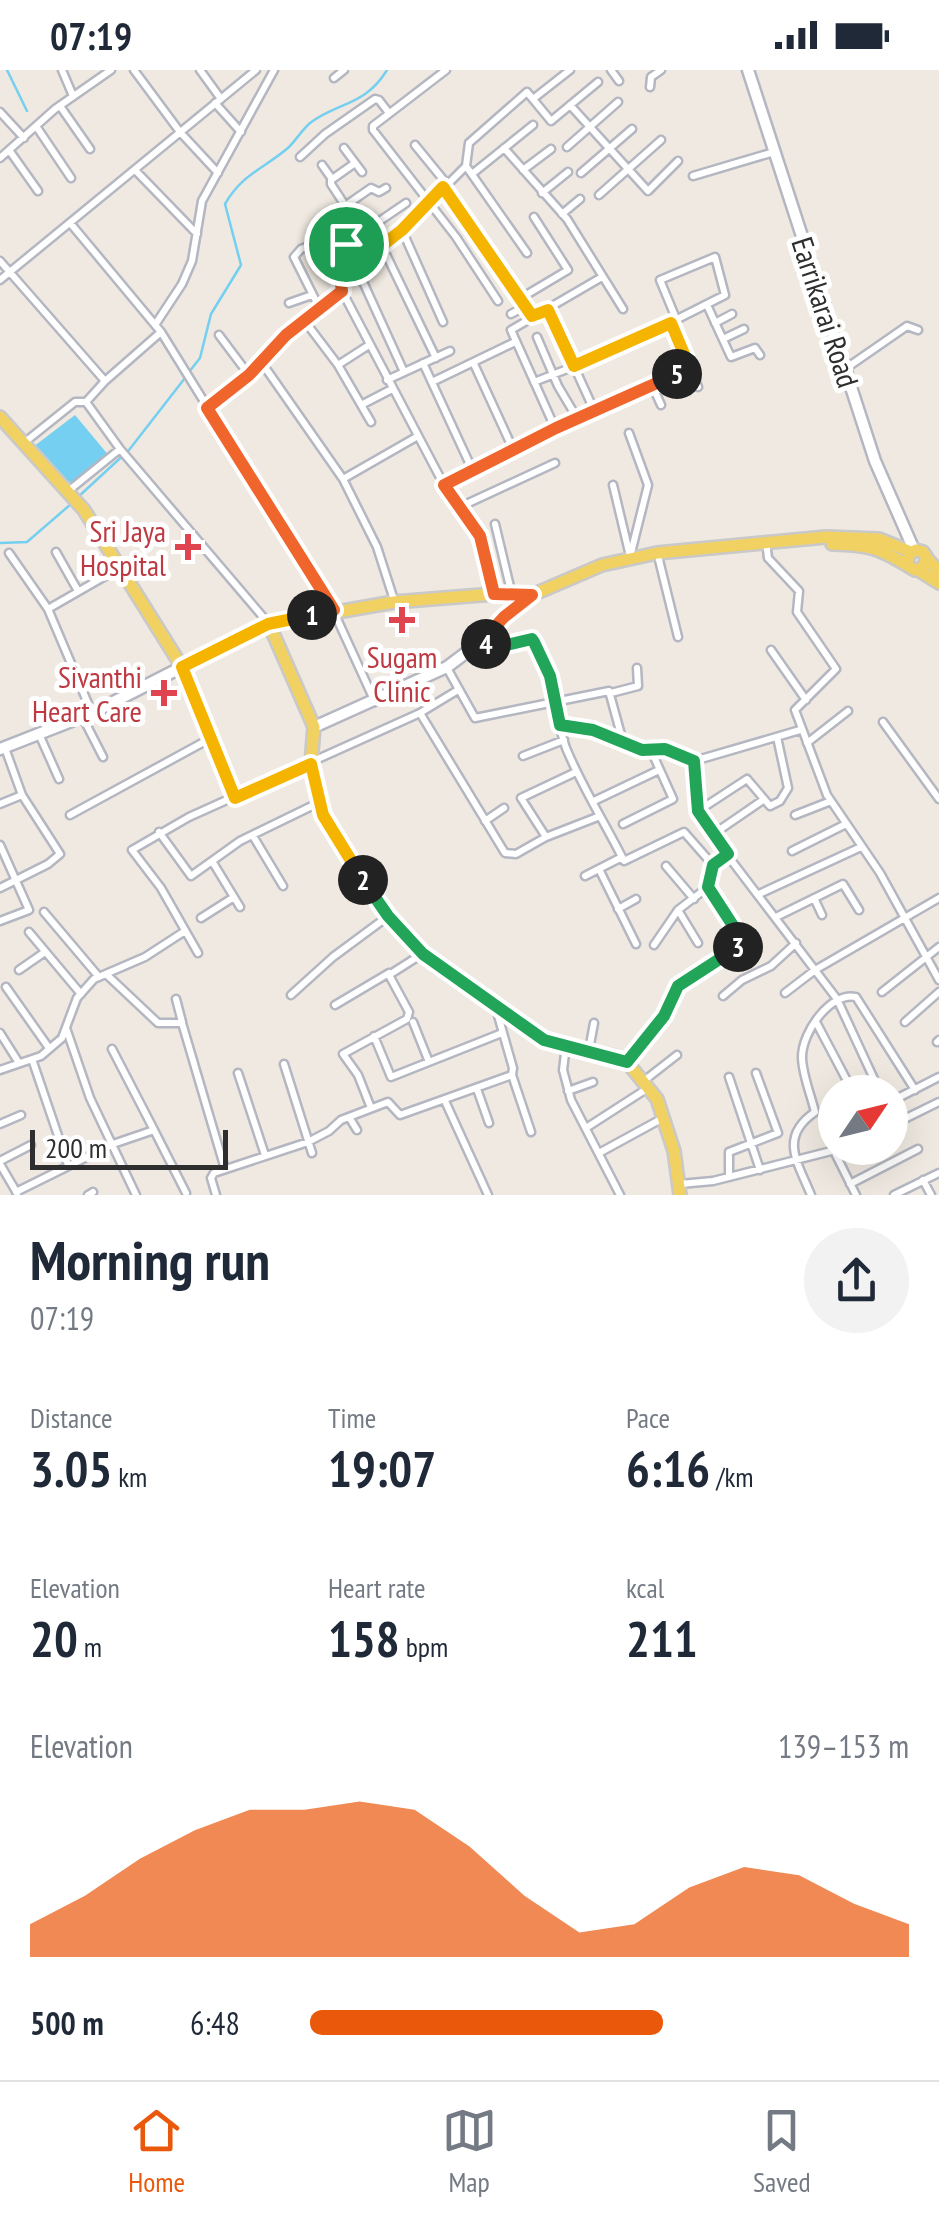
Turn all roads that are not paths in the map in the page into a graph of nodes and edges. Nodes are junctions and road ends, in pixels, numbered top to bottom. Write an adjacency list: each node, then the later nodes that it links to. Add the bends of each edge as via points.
1 (62, 70): 19 (street)
2 (111, 70): 19 (street)
3 (134, 70): 32 (street)
4 (200, 70): 21 (street)
5 (256, 70): 17 (street); 21 (street)
6 (274, 70): 17 (street)
7 (344, 70): 14 (street)
8 (446, 70): 26 (street)
9 (570, 70): 20 (street)
10 (610, 70): 15 (street)
11 (662, 70): 13 (street)
12 (748, 70): 45 (main road, Earrikarai Road)
13 (648, 74): 18 (street)
14 (334, 78)
15 (619, 80)
16 (598, 82): 23 (street)
17 (269, 83): 33 (street)
18 (650, 88)
19 (73, 96): 24 (street)
20 (533, 100): 23 (street, via 551,121); 51 (street, via 527,92 469,143)
21 (218, 101): 32 (street); 33 (street)
22 (618, 102): 29 (street)
23 (570, 105): 29 (street)
24 (60, 106): 28 (street); 42 (street)
25 (0, 112): 30 (street)
26 (389, 113): 46 (street, via 375,100); 70 (street, via 373,130)
27 (533, 124): 40 (street)
28 (36, 126): 35 (street); 61 (street)
29 (590, 127): 38 (street); 43 (street)
30 (12, 128): 34 (street); 35 (street)
31 (632, 129): 43 (street)
32 (180, 132): 52 (street); 55 (street)
33 (241, 132): 55 (street)
34 (0, 133)
35 (24, 138): 44 (street)
36 (661, 140): 54 (street)
37 (414, 145): 63 (street)
38 (567, 147)
39 (344, 148): 49 (street)
40 (504, 148): 53 (street); 59 (street)
41 (551, 148): 53 (street)
42 (90, 149)
43 (609, 149): 54 (street); 58 (street)
44 (10, 150): 47 (street); 65 (street)
45 (774, 152): 60 (street); 120 (main road, Earrikarai Road)
46 (300, 157)
47 (0, 158)
48 (678, 161): 54 (street, via 648,190)
49 (355, 163): 56 (street); 62 (street)
50 (322, 165): 62 (street)
51 (466, 166): 59 (street); 63 (street)
52 (135, 170): 74 (street); 77 (street)
53 (523, 170): 66 (street)
54 (628, 170): 67 (street)
55 (218, 172): 77 (street, via 202,201)
56 (362, 172)
57 (568, 172): 66 (street)
58 (581, 173)
59 (472, 174): 80 (street)
60 (693, 176)
61 (71, 178)
62 (332, 179): 71 (street)
63 (445, 185): 70 (street); 90 (street)
64 (386, 188): 71 (street, via 372,187)
65 (38, 190)
66 (542, 193): 72 (street)
67 (600, 195)
68 (580, 199): 72 (street)
69 (406, 203): 76 (street)
70 (428, 204): 75 (street); 88 (street)
71 (345, 206): 76 (street)
72 (562, 214): 84 (street)
73 (534, 217): 90 (street, via 568,270)
74 (71, 224): 83 (street); 102 (street)
75 (402, 230): 79 (street); 99 (street)
76 (363, 233): 79 (street); 82 (street, via 343,246)
77 (198, 234): 102 (street, via 182,284)
78 (322, 240): 87 (street, via 294,257)
79 (378, 249): 82 (street); 113 (street)
80 (527, 254)
81 (0, 260): 83 (street)
82 (350, 263): 86 (street, via 339,270); 121 (street)
83 (8, 273): 85 (street); 124 (street)
84 (602, 277): 93 (street); 94 (street)
85 (0, 280)
86 (342, 291): 92 (street); 110 (street)
87 (312, 295): 89 (street); 92 (street)
88 (498, 301)
89 (290, 302)
90 (523, 302): 95 (street); 97 (street)
91 (707, 305): 100 (street); 100 (street, via 726,294 715,257 660,280); 101 (street)
92 (320, 309): 98 (street)
93 (623, 309)
94 (548, 310): 97 (street); 118 (street)
95 (511, 314)
96 (732, 314): 101 (street)
97 (532, 316): 109 (street, via 512,328)
98 (304, 320): 114 (street); 117 (street)
99 (443, 322)
100 (674, 322): 118 (street); 119 (street)
101 (715, 323): 108 (street)
102 (154, 325): 105 (street)
103 (744, 329): 108 (street)
104 (918, 330): 120 (street, via 908,326)
105 (161, 332): 124 (street); 134 (street)
106 (219, 335): 123 (street)
107 (538, 337): 122 (street)
108 (722, 338): 112 (street, via 733,358 755,348)
109 (515, 342): 116 (street); 127 (street)
110 (369, 346): 117 (street); 125 (street)
111 (450, 351): 113 (street)
112 (760, 356)
113 (436, 358): 115 (street)
114 (262, 363): 123 (street); 147 (street)
115 (423, 363): 121 (street); 126 (street)
116 (474, 364): 126 (street); 144 (street)
117 (338, 366): 132 (street)
118 (574, 366): 122 (street); 135 (street)
119 (690, 368): 128 (street); 129 (street)
120 (844, 370): 157 (main road, Earrikarai Road)
121 (404, 372): 125 (street)
122 (553, 374): 127 (street); 137 (street)
123 (249, 375): 134 (street)
124 (105, 380): 131 (street)
125 (387, 380): 130 (street)
126 (432, 382): 146 (street)
127 (534, 382): 139 (street)
128 (652, 385): 133 (street); 135 (street)
129 (698, 387)
130 (392, 389): 132 (street); 141 (street)
131 (86, 402): 142 (street, via 75,402); 143 (street)
132 (363, 404): 138 (street)
133 (661, 405)
134 (207, 408): 169 (street)
135 (594, 410): 137 (street)
136 (0, 418): 142 (main road)
137 (578, 418): 139 (street)
138 (371, 422)
139 (556, 428): 144 (street)
140 (629, 433): 158 (street, via 648,485)
141 (418, 436): 147 (street); 148 (street)
142 (24, 442): 150 (main road)
143 (120, 448): 150 (street); 170 (street)
144 (513, 449): 146 (street)
145 (556, 463): 151 (street)
146 (472, 469): 148 (street)
147 (343, 479): 167 (street)
148 (444, 485): 151 (street)
149 (613, 485): 158 (street)
150 (65, 493): 160 (main road)
151 (462, 506): 164 (street, via 480,536)
152 (496, 524): 165 (street)
153 (766, 543): 157 (main road, via 879,539); 158 (main road); 159 (main road); 179 (street, via 768,558 799,591 796,610 836,670)
154 (939, 548): 157 (main road)
155 (56, 552): 163 (street)
156 (9, 553): 168 (street)
157 (916, 555): 161 (main road); 162 (main road, via 926,565 918,570)
158 (630, 560): 159 (main road); 166 (main road)
159 (659, 560): 171 (street)
160 (122, 566): 163 (street); 175 (main road)
161 (939, 571)
162 (939, 584)
163 (78, 592): 168 (street)
164 (494, 594): 165 (main road); 167 (main road)
165 (512, 595): 166 (main road)
166 (532, 595): 172 (main road)
167 (394, 602): 169 (main road)
168 (48, 609): 184 (street)
169 (334, 610): 170 (main road); 180 (street)
170 (268, 624): 175 (main road); 187 (main road)
171 (678, 637)
172 (481, 642): 174 (main road); 181 (street, via 532,639)
173 (772, 650): 179 (street)
174 (447, 666): 177 (street); 180 (main road)
175 (182, 667): 184 (main road); 190 (street)
176 (637, 668): 178 (street, via 638,686)
177 (458, 690): 181 (street, via 475,718); 183 (street)
178 (611, 693): 181 (street); 193 (street)
179 (806, 700): 188 (street, via 795,713)
180 (375, 702): 187 (main road)
181 (555, 704): 186 (street)
182 (848, 712): 194 (street)
183 (420, 713): 200 (street); 217 (street)
184 (87, 715): 189 (main road); 197 (street)
185 (883, 722): 207 (street)
186 (560, 725): 192 (street); 193 (street)
187 (314, 726): 200 (main road)
188 (800, 730): 191 (street); 194 (street)
189 (40, 734): 196 (main road); 203 (street)
190 (213, 737): 205 (street); 214 (street)
191 (777, 737): 199 (street); 206 (street, via 788,788 770,806)
192 (564, 740): 198 (street); 202 (street)
193 (624, 743): 195 (street)
194 (806, 743): 209 (street)
195 (650, 748): 199 (street); 201 (street)
196 (2, 749): 204 (street)
197 (103, 756)
198 (523, 756)
199 (694, 761): 213 (street)
200 (311, 764): 205 (street); 210 (main road)
201 (659, 770): 208 (street); 218 (street, via 673,799)
202 (576, 772): 208 (street); 223 (street, via 522,798)
203 (59, 779)
204 (22, 795): 211 (street); 234 (street, via 60,854)
205 (235, 798): 220 (street)
206 (762, 800): 213 (street, via 747,779); 221 (street)
207 (939, 800)
208 (594, 801): 215 (street)
209 (831, 801): 216 (street); 219 (street)
210 (318, 803): 222 (street); 250 (main road)
211 (0, 804)
212 (504, 808): 217 (street)
213 (698, 811): 221 (street)
214 (70, 814)
215 (600, 816): 223 (street); 228 (street)
216 (795, 816)
217 (485, 821): 223 (street, via 511,855)
218 (623, 824)
219 (846, 824): 225 (street); 226 (street)
220 (159, 832): 229 (street, via 191,876); 255 (street, via 132,850)
221 (712, 835): 227 (street)
222 (253, 836): 229 (street); 235 (street)
223 (546, 837)
224 (0, 845): 234 (street)
225 (861, 847): 238 (street); 253 (street)
226 (792, 850)
227 (728, 854): 230 (street); 238 (street)
228 (622, 857): 230 (street, via 624,862 684,832); 232 (street)
229 (212, 861): 239 (street)
230 (713, 865): 236 (street)
231 (666, 866): 243 (street)
232 (599, 869): 233 (street); 245 (street)
233 (585, 876)
234 (16, 881): 237 (street); 254 (street, via 29,910)
235 (283, 886)
236 (708, 887): 243 (street); 298 (street, via 742,943 678,986 664,1016)
237 (0, 888)
238 (759, 894): 251 (street)
239 (234, 897): 244 (street); 252 (street)
240 (814, 898): 247 (street, via 845,884); 249 (street); 251 (street)
241 (939, 898): 253 (street)
242 (636, 899): 245 (street)
243 (694, 899): 246 (street)
244 (240, 907)
245 (618, 909): 258 (street)
246 (678, 910): 259 (street); 260 (street)
247 (858, 910)
248 (44, 912): 269 (street)
249 (822, 915)
250 (388, 916): 264 (main road); 276 (street)
251 (776, 917): 257 (street)
252 (202, 918)
253 (903, 919): 265 (street); 267 (street)
254 (0, 922)
255 (185, 931): 263 (street); 269 (street)
256 (29, 932): 262 (street)
257 (796, 943): 267 (street); 277 (street)
258 (636, 944)
259 (698, 944)
260 (654, 946)
261 (939, 947): 265 (street)
262 (45, 952): 266 (street); 275 (street)
263 (198, 953)
264 (423, 954): 268 (street); 280 (main road)
265 (925, 957): 270 (street); 272 (street)
266 (18, 970)
267 (815, 970): 274 (street); 278 (street)
268 (390, 973): 281 (street); 290 (street, via 409,1016)
269 (103, 975): 275 (street); 285 (street, via 158,1023)
270 (939, 980)
271 (6, 986): 292 (street)
272 (882, 992)
273 (939, 992): 284 (street)
274 (785, 993)
275 (81, 994): 287 (street)
276 (291, 996)
277 (723, 996)
278 (836, 998): 282 (street); 306 (street); 312 (street, via 856,997)
279 (176, 1000): 285 (street)
280 (495, 1004): 289 (street); 291 (main road, via 544,1040)
281 (335, 1005)
282 (816, 1021): 305 (street); 337 (street, via 802,1054 814,1112 794,1132)
283 (412, 1022): 297 (street)
284 (906, 1022)
285 (182, 1023): 341 (street)
286 (594, 1023): 294 (street)
287 (66, 1027): 292 (street); 331 (street)
288 (0, 1033): 299 (street)
289 (502, 1033): 297 (street); 304 (street)
290 (374, 1036): 297 (street, via 391,1077); 317 (street, via 344,1054)
291 (566, 1045): 294 (main road); 313 (street)
292 (49, 1048): 296 (street)
293 (112, 1049): 325 (street)
294 (588, 1050): 298 (main road)
295 (677, 1055): 310 (street)
296 (32, 1059): 299 (street); 339 (street)
297 (429, 1062)
298 (627, 1062): 310 (main road)
299 (19, 1063): 301 (street)
300 (284, 1064): 328 (street)
301 (0, 1070)
302 (238, 1073): 335 (street)
303 (756, 1073): 329 (street, via 779,1129)
304 (512, 1075): 311 (street); 327 (street)
305 (844, 1075)
306 (872, 1075)
307 (729, 1077): 329 (street)
308 (939, 1077): 312 (street)
309 (593, 1082): 313 (street)
310 (647, 1084): 320 (main road); 324 (street)
311 (476, 1089): 315 (street); 323 (street)
312 (915, 1090): 314 (street)
313 (568, 1091): 324 (street)
314 (908, 1093)
315 (445, 1101): 317 (street, via 400,1115 390,1102); 352 (street)
316 (939, 1102): 321 (street)
317 (372, 1108): 319 (street)
318 (21, 1116): 322 (street)
319 (349, 1117): 326 (street); 328 (street)
320 (664, 1117): 334 (street); 347 (main road)
321 (908, 1117)
322 (0, 1124)
323 (489, 1124)
324 (586, 1128): 334 (street)
325 (154, 1130): 331 (street); 348 (street)
326 (357, 1130)
327 (531, 1132)
328 (308, 1142): 333 (street); 335 (street)
329 (751, 1142): 342 (street); 344 (street, via 729,1152)
330 (31, 1144): 338 (street)
331 (114, 1144): 339 (street); 350 (street)
332 (918, 1149): 346 (street)
333 (312, 1153)
334 (599, 1153): 353 (street)
335 (264, 1154): 341 (street)
336 (818, 1155): 337 (street)
337 (796, 1160): 342 (street); 354 (street)
338 (0, 1163): 349 (street)
339 (68, 1165): 349 (street)
340 (840, 1165): 346 (street)
341 (225, 1169): 351 (street, via 211,1178)
342 (760, 1170): 344 (street)
343 (939, 1173): 345 (street)
344 (729, 1177): 347 (street)
345 (923, 1180): 356 (street); 357 (street)
346 (850, 1184): 355 (street)
347 (680, 1189)
348 (186, 1193)
349 (17, 1194)
350 (136, 1195)
351 (216, 1195)
352 (488, 1195)
353 (620, 1195)
354 (811, 1195)
355 (856, 1195)
356 (894, 1195)
357 (931, 1195)

